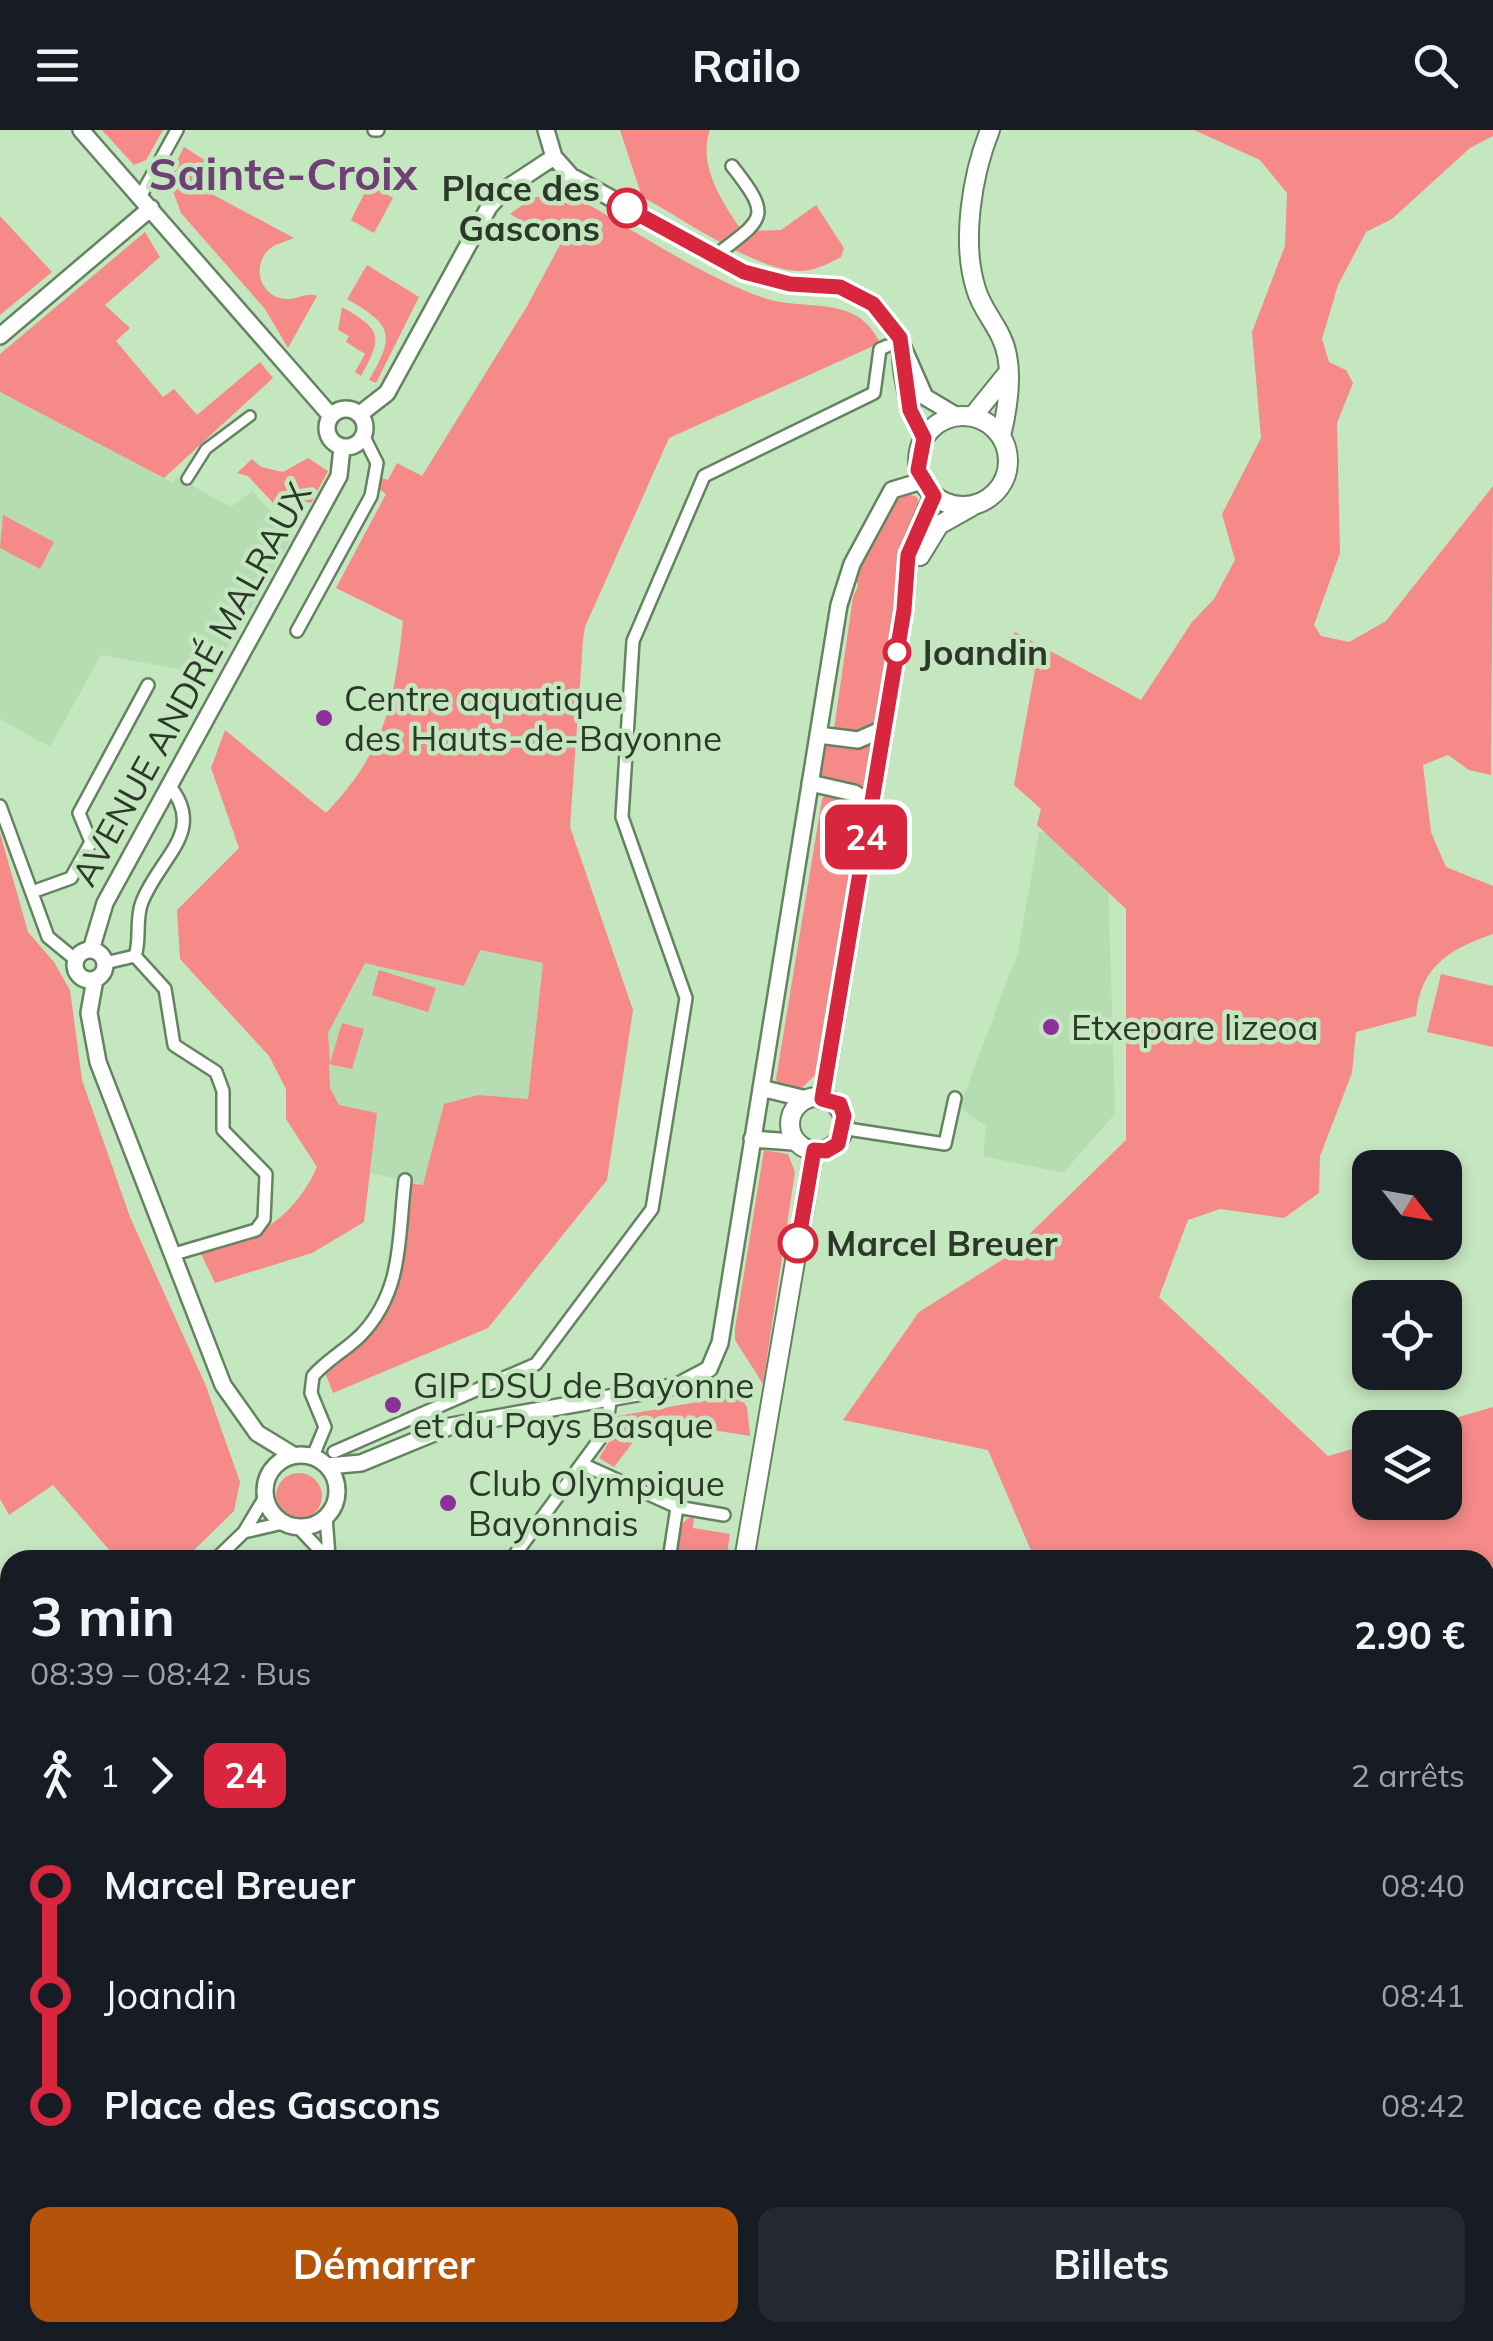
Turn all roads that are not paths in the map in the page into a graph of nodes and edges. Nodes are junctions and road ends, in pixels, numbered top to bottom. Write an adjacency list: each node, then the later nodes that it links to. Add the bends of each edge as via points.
1 (80, 130): 7 (street)
2 (176, 130): 7 (street)
3 (546, 130): 5 (street)
4 (990, 130): 11 (main road, via 977,173 970,264 1006,350)
5 (554, 156): 8 (street, via 587,186); 12 (street, via 489,207 386,393)
6 (732, 166): 8 (street, via 758,199 759,212 754,226)
7 (146, 203): 9 (street); 14 (street)
8 (715, 256): 10 (street, via 759,277 856,294 888,319)
9 (0, 336)
10 (894, 344): 15 (street, via 925,398); 18 (street); 52 (street, via 880,348 874,394 704,476 632,641 622,817 686,998 652,1209 536,1364)
11 (1008, 373): 15 (main road); 16 (main road)
12 (360, 414): 14 (street, via 341,409); 17 (street)
13 (250, 416): 20 (street, via 198,456)
14 (330, 416): 19 (street, via 327,432)
15 (965, 416): 16 (main road); 18 (main road, via 935,426)
16 (1001, 436): 22 (main road, via 1009,458 1003,484)
17 (364, 437): 19 (street); 24 (street, via 377,463 370,496)
18 (924, 438): 21 (main road, via 918,458)
19 (342, 447): 29 (street, AVENUE ANDRÉ MALRAUX, via 338,476)
20 (186, 479)
21 (928, 489): 22 (main road, via 946,504); 23 (main road, via 908,555); 27 (street, via 892,490 846,580)
22 (974, 506): 23 (main road, via 939,525 927,540)
23 (904, 610): 26 (main road)
24 (298, 631)
25 (148, 685): 32 (street, via 80,812 91,842 72,878)
26 (883, 729): 27 (street, via 867,739); 30 (main road)
27 (818, 735): 28 (street)
28 (810, 783): 30 (street); 38 (street)
29 (169, 785): 33 (street, AVENUE ANDRÉ MALRAUX, via 101,912); 34 (street, via 187,818 140,908)
30 (872, 804): 41 (main road)
31 (0, 806): 32 (street)
32 (32, 892): 35 (street, via 48,937)
33 (91, 950): 35 (street); 36 (street)
34 (136, 956): 36 (street); 47 (street, via 165,988 174,1045 221,1081 223,1130 266,1174 264,1219 256,1230)
35 (76, 960): 37 (street)
36 (105, 963): 37 (street, via 104,971)
37 (88, 978): 47 (street, via 98,1062)
38 (761, 1088): 39 (street); 43 (street)
39 (802, 1098): 41 (main road); 44 (main road)
40 (955, 1098): 42 (street, via 945,1144)
41 (822, 1099): 42 (main road, via 840,1104)
42 (841, 1128): 45 (main road, via 838,1144)
43 (752, 1139): 44 (street); 48 (street, via 720,1344 709,1369 684,1384)
44 (794, 1142): 45 (main road)
45 (814, 1150): 68 (main road)
46 (405, 1180): 51 (street, via 402,1254 391,1287 362,1334 313,1376 311,1393 325,1427)
47 (171, 1255): 49 (street, via 218,1375)
48 (611, 1397): 53 (street, via 444,1428); 54 (street, via 605,1432)
49 (257, 1434): 50 (street); 55 (street)
50 (293, 1455): 51 (street); 55 (street)
51 (313, 1456): 52 (street)
52 (331, 1459): 53 (street); 56 (street)
53 (361, 1463): 56 (street)
54 (582, 1464): 58 (street); 66 (street)
55 (267, 1476): 57 (street)
56 (337, 1491): 60 (street)
57 (264, 1497): 61 (street); 62 (street)
58 (676, 1507): 59 (street); 67 (street)
59 (724, 1515)
60 (326, 1518): 61 (street); 65 (street)
61 (291, 1525): 62 (street); 64 (street)
62 (244, 1532): 63 (street)
63 (225, 1550)
64 (318, 1550)
65 (328, 1550)
66 (518, 1550)
67 (670, 1550)
68 (746, 1550)

